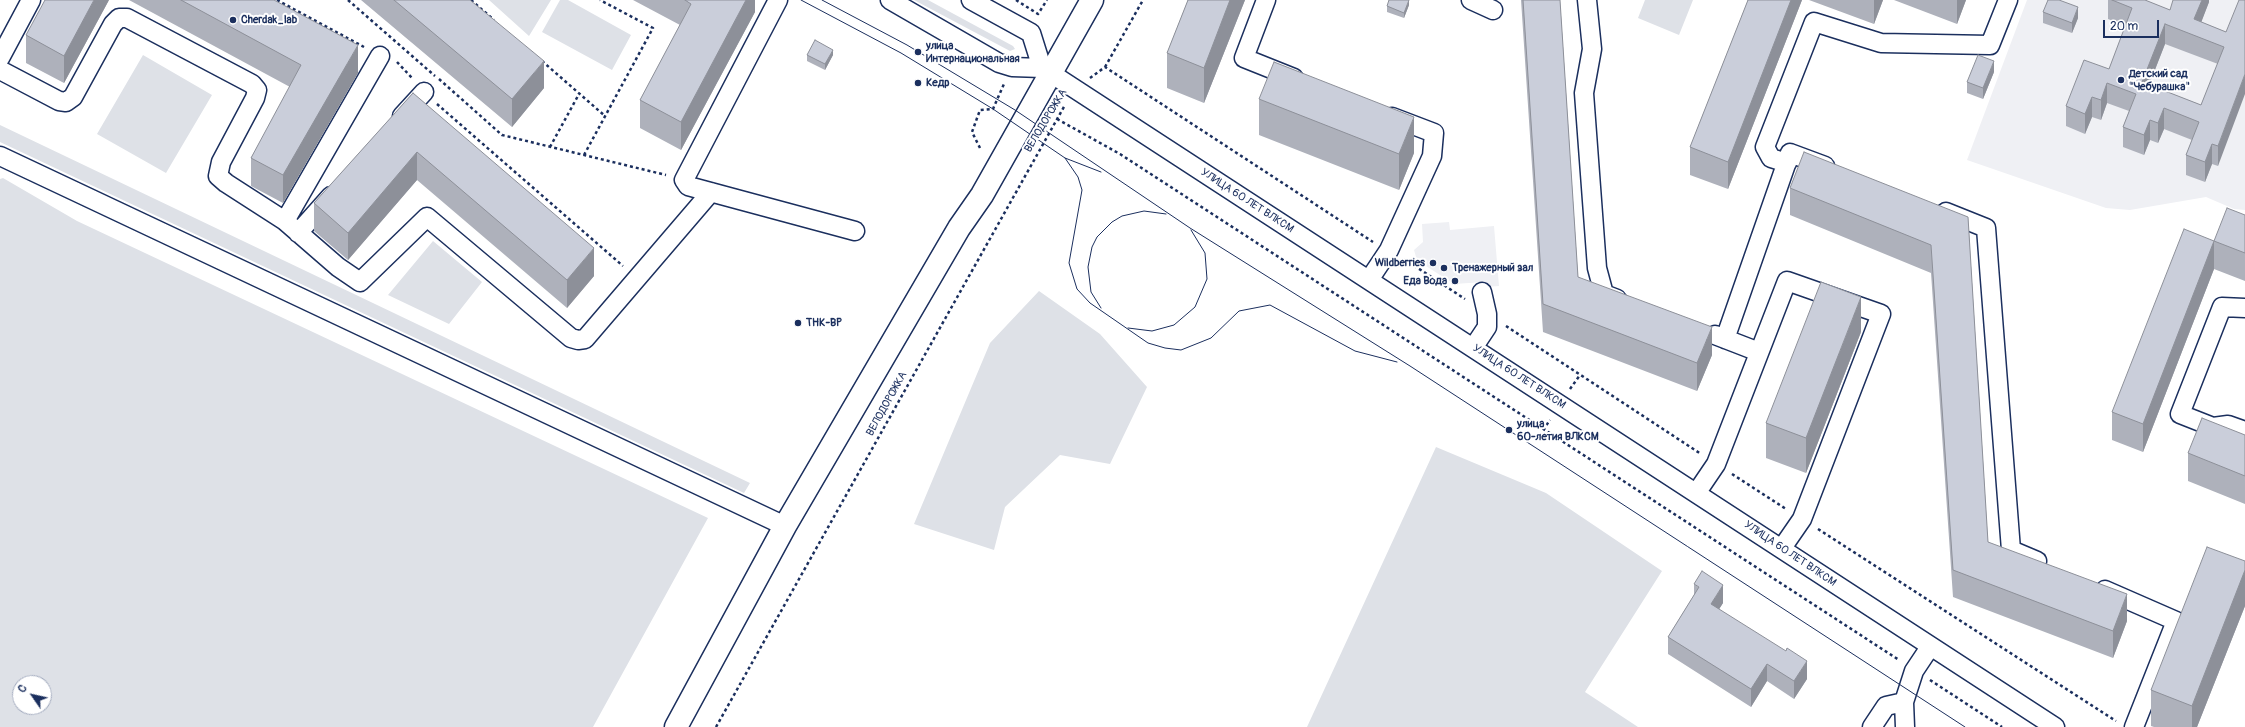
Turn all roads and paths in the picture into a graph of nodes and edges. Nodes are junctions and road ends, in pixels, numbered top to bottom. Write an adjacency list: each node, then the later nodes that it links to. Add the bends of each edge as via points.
1 (31, 0): 20 (street)
2 (277, 0): 21 (path)
3 (348, 0): 33 (path, via 502,135)
4 (472, 0): 18 (path)
5 (600, 0): 30 (path, via 652,28)
6 (778, 0): 38 (street)
7 (890, 0): 24 (street, via 999,63)
8 (971, 0): 24 (street, via 1031,33)
9 (1016, 0): 10 (path, via 1038,14)
10 (1047, 0)
11 (1092, 0): 24 (main road)
12 (1143, 0): 22 (path)
13 (1266, 0): 25 (street, via 1244,58)
14 (1471, 0): 17 (street)
15 (1588, 0): 48 (street, via 1592,49 1584,93 1597,268 1604,294)
16 (2008, 0): 36 (street, via 1990,45 1881,43 1814,22 1765,147 1771,158)
17 (1494, 10)
18 (495, 21)
19 (537, 57): 28 (path)
20 (0, 58)
21 (388, 58): 27 (path); 42 (street)
22 (1105, 67): 26 (path); 44 (path)
23 (0, 70): 42 (street, via 59,101 66,102 73,97 113,24 119,18 127,18 252,84 257,90 255,98 222,162 218,176)
24 (1047, 71): 26 (street, УЛИЦА 60 ЛЕТ ВЛКСМ); 59 (main road, via 982,195 959,228)
25 (1310, 84)
26 (1074, 89): 31 (path, ВЕЛОДОРОЖКА); 46 (street, УЛИЦА 60 ЛЕТ ВЛКСМ)
27 (424, 92): 32 (street); 45 (path)
28 (579, 94): 30 (path); 33 (path)
29 (1375, 110): 44 (street, via 1434,133 1432,156)
30 (605, 116): 34 (path)
31 (1057, 119): 64 (path, via 1120,154); 68 (path, ВЕЛОДОРОЖКА)
32 (392, 127)
33 (550, 146): 34 (path)
34 (584, 155): 38 (path)
35 (0, 156): 59 (street)
36 (1787, 163): 37 (street, via 1790,154); 52 (street)
37 (1841, 173)
38 (684, 180): 40 (street, via 688,186)
39 (340, 186): 42 (street)
40 (711, 192): 43 (street); 45 (street)
41 (1928, 206): 61 (street, via 1986,228 2012,550)
42 (291, 227): 45 (street, via 360,282 427,217 571,338 578,340 586,339)
43 (855, 231)
44 (1389, 250): 46 (street); 50 (path)
45 (637, 278)
46 (1369, 280): 53 (street, УЛИЦА 60 ЛЕТ ВЛКСМ)
47 (1482, 292): 50 (street)
48 (1633, 305)
49 (2245, 308): 55 (street, via 2222,307 2180,414 2213,427 2228,425)
50 (1487, 314): 53 (street, via 1487,327); 56 (path)
51 (1696, 328): 52 (street)
52 (1725, 339): 54 (street)
53 (1473, 348): 57 (street, УЛИЦА 60 ЛЕТ ВЛКСМ)
54 (1759, 352): 56 (street); 58 (street, via 1787,281 1881,314)
55 (2245, 431)
56 (1716, 464): 57 (street); 58 (path)
57 (1697, 492): 60 (street, УЛИЦА 60 ЛЕТ ВЛКСМ)
58 (1802, 519): 60 (street); 66 (path)
59 (785, 526): 67 (main road)
60 (1782, 548): 63 (street, УЛИЦА 60 ЛЕТ ВЛКСМ)
61 (2054, 569)
62 (2090, 584): 66 (street, via 2176,621)
63 (1930, 647): 64 (street); 72 (street, УЛИЦА 60 ЛЕТ ВЛКСМ)
64 (1914, 670): 65 (street); 71 (path)
65 (1904, 702): 69 (street, via 1886,706); 70 (street)
66 (2127, 725)
67 (676, 727)
68 (716, 727)
69 (1872, 727)
70 (1905, 727)
71 (2002, 727)
72 (2055, 727)

